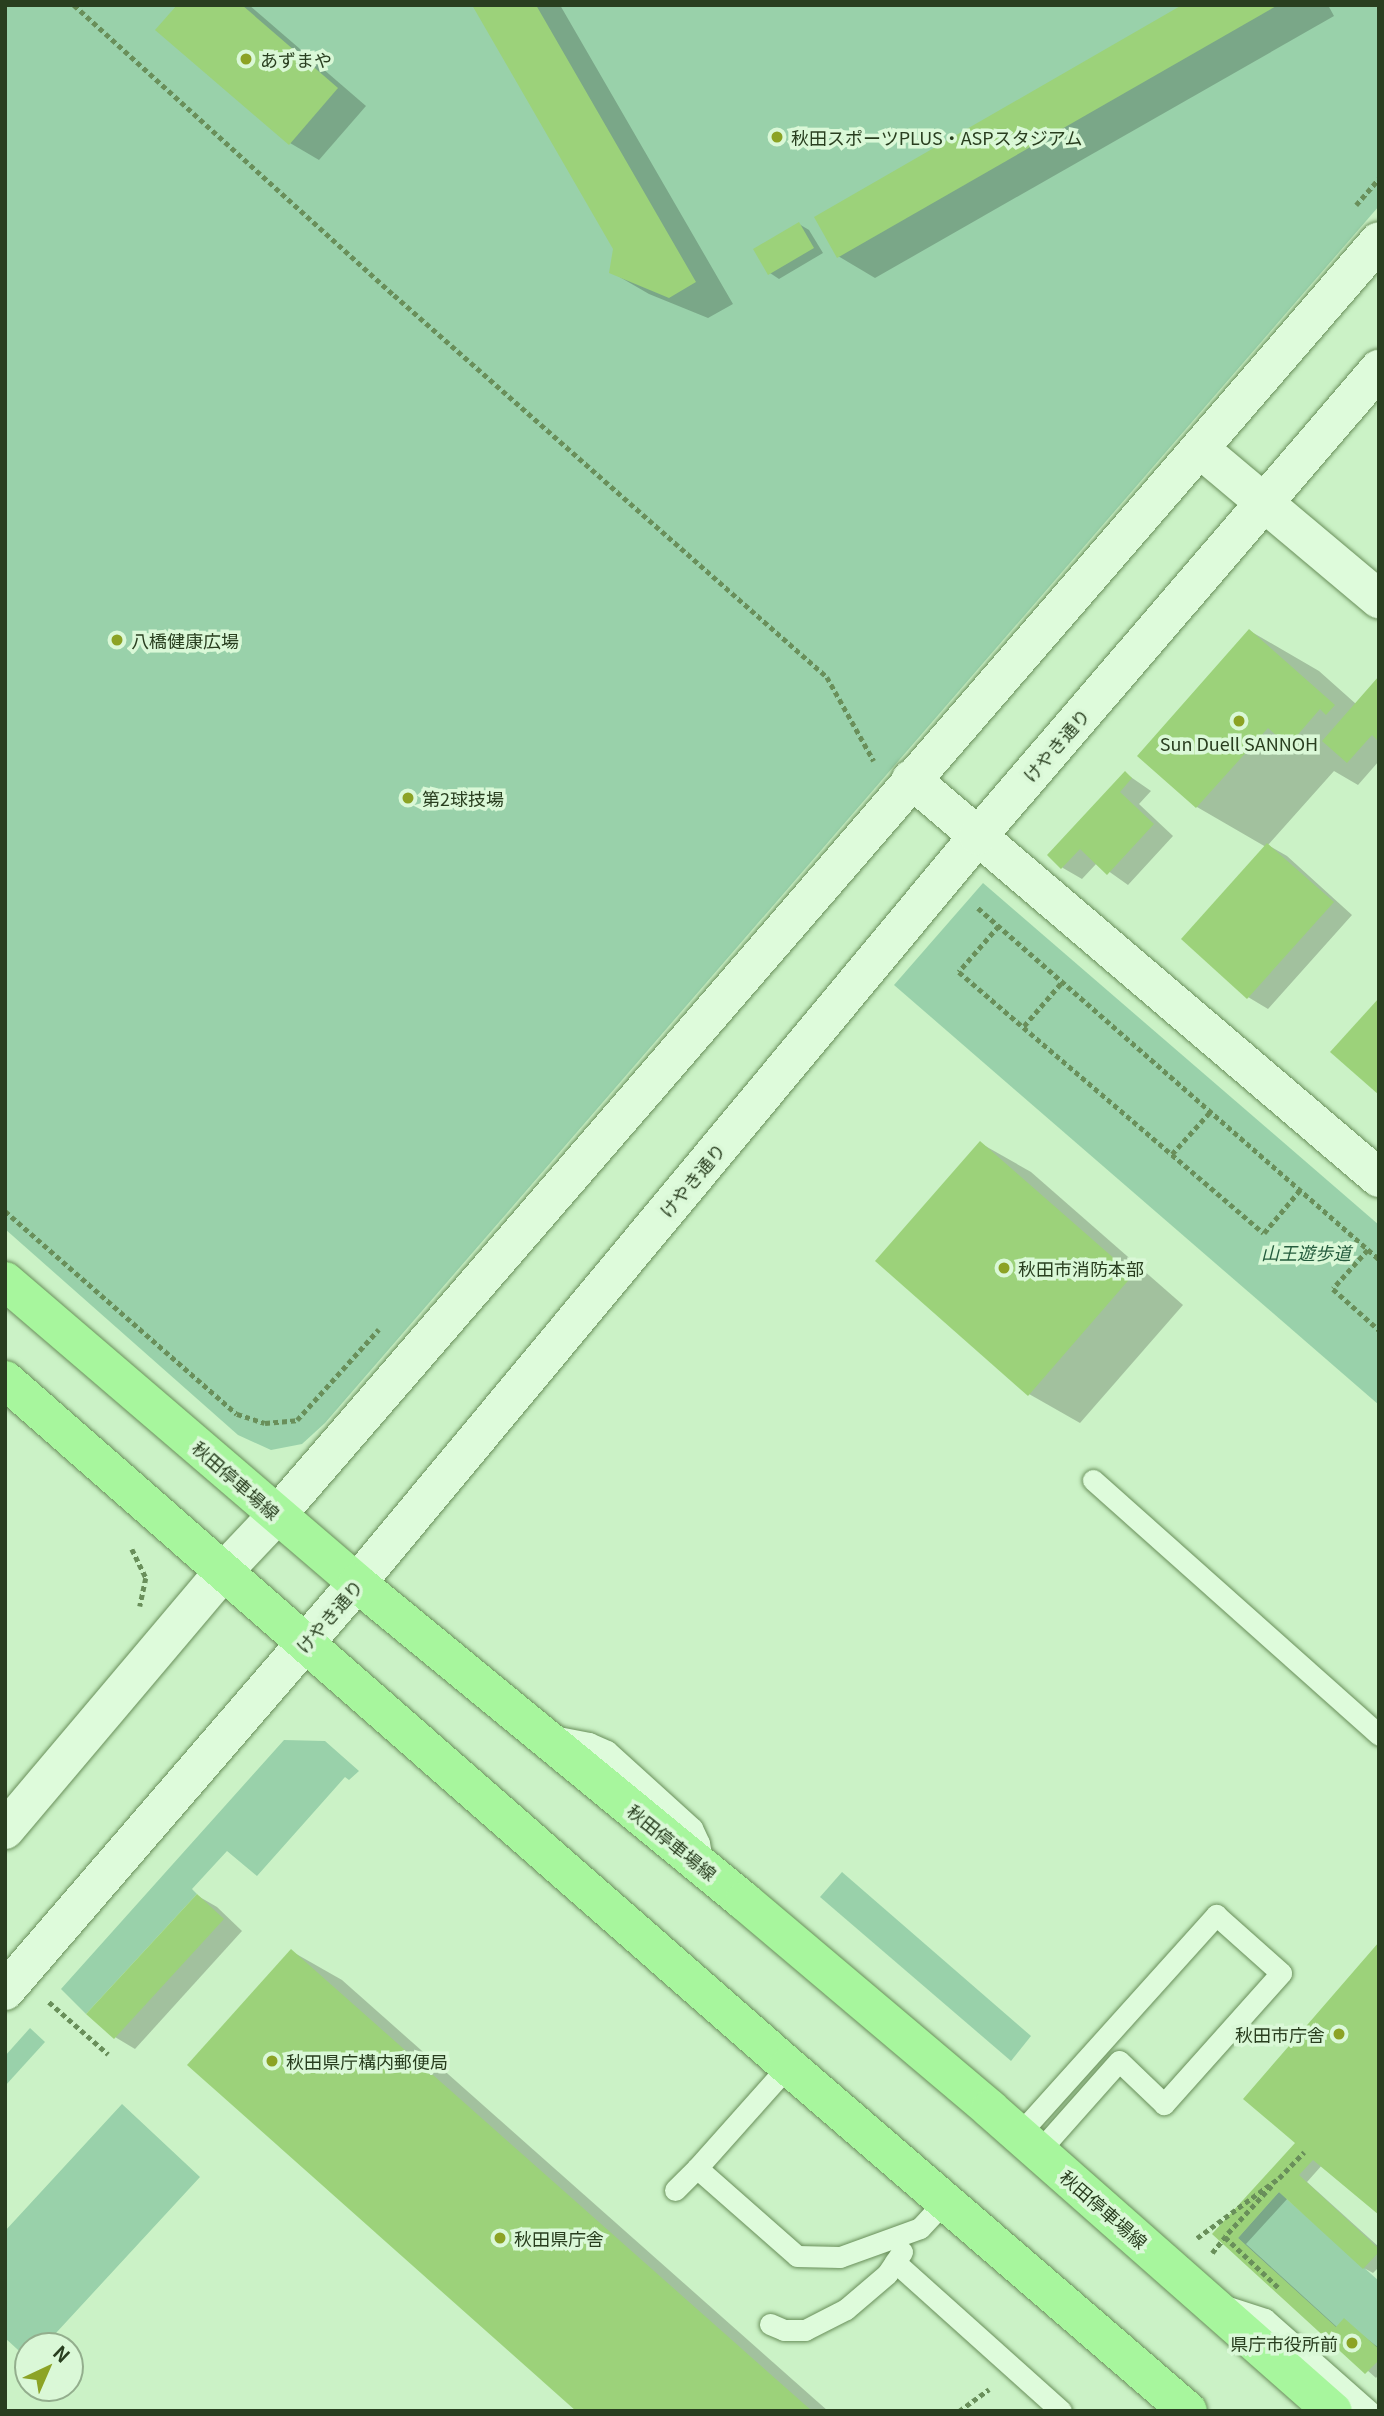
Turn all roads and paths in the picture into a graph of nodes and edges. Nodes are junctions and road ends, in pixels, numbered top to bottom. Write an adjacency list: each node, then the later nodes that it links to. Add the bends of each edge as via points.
1 (74, 5): 10 (path, via 827,677)
2 (1379, 179): 3 (path)
3 (1352, 211)
4 (1379, 241): 6 (street)
5 (1379, 369): 7 (street, けやき通り)
6 (1200, 449): 7 (street); 12 (street)
7 (1264, 504): 8 (street); 13 (street, けやき通り)
8 (1379, 599)
9 (883, 754): 10 (path)
10 (876, 763): 11 (path)
11 (866, 773)
12 (911, 779): 13 (street); 30 (street)
13 (978, 836): 20 (street); 33 (street, けやき通り)
14 (978, 908): 15 (path)
15 (999, 926): 16 (path); 17 (path, via 959,972)
16 (1062, 982): 17 (path); 18 (path)
17 (1023, 1026): 19 (path)
18 (1210, 1112): 19 (path); 21 (path)
19 (1172, 1154): 21 (path, via 1264,1233)
20 (1379, 1178)
21 (1300, 1190): 23 (path)
22 (5, 1211): 26 (path, via 237,1414 265,1423 297,1420)
23 (1368, 1250): 24 (path); 27 (path, via 1333,1289)
24 (1379, 1259)
25 (5, 1281): 30 (main road, 秋田停車場線)
26 (382, 1326)
27 (1379, 1330)
28 (5, 1380): 32 (main road)
29 (1093, 1480): 36 (lane)
30 (276, 1515): 32 (street); 33 (main road, 秋田停車場線)
31 (122, 1539): 34 (path, via 146,1578)
32 (224, 1572): 35 (main road); 37 (street)
33 (357, 1583): 35 (street, けやき通り); 42 (main road, 秋田停車場線)
34 (138, 1613)
35 (305, 1643): 38 (street, けやき通り); 41 (main road)
36 (1379, 1735)
37 (5, 1830)
38 (5, 1991)
39 (46, 1999): 40 (path)
40 (108, 2054)
41 (788, 2066): 43 (lane); 46 (main road)
42 (1029, 2143): 42 (lane, via 1216,1915 1281,1973 1164,2104 1119,2061); 51 (main road, 秋田停車場線)
43 (696, 2168): 45 (lane); 46 (lane, via 797,2256 840,2257)
44 (1279, 2178): 47 (path)
45 (675, 2190)
46 (933, 2215): 49 (lane); 54 (main road)
47 (1225, 2237): 48 (path); 50 (path)
48 (1208, 2257)
49 (895, 2262): 52 (lane, via 846,2309 805,2330 784,2330); 53 (lane)
50 (1288, 2296)
51 (1206, 2300): 55 (main road, 秋田停車場線); 56 (lane, via 1265,2319)
52 (769, 2323)
53 (1061, 2411)
54 (1188, 2411)
55 (1333, 2411)
56 (1369, 2411)

